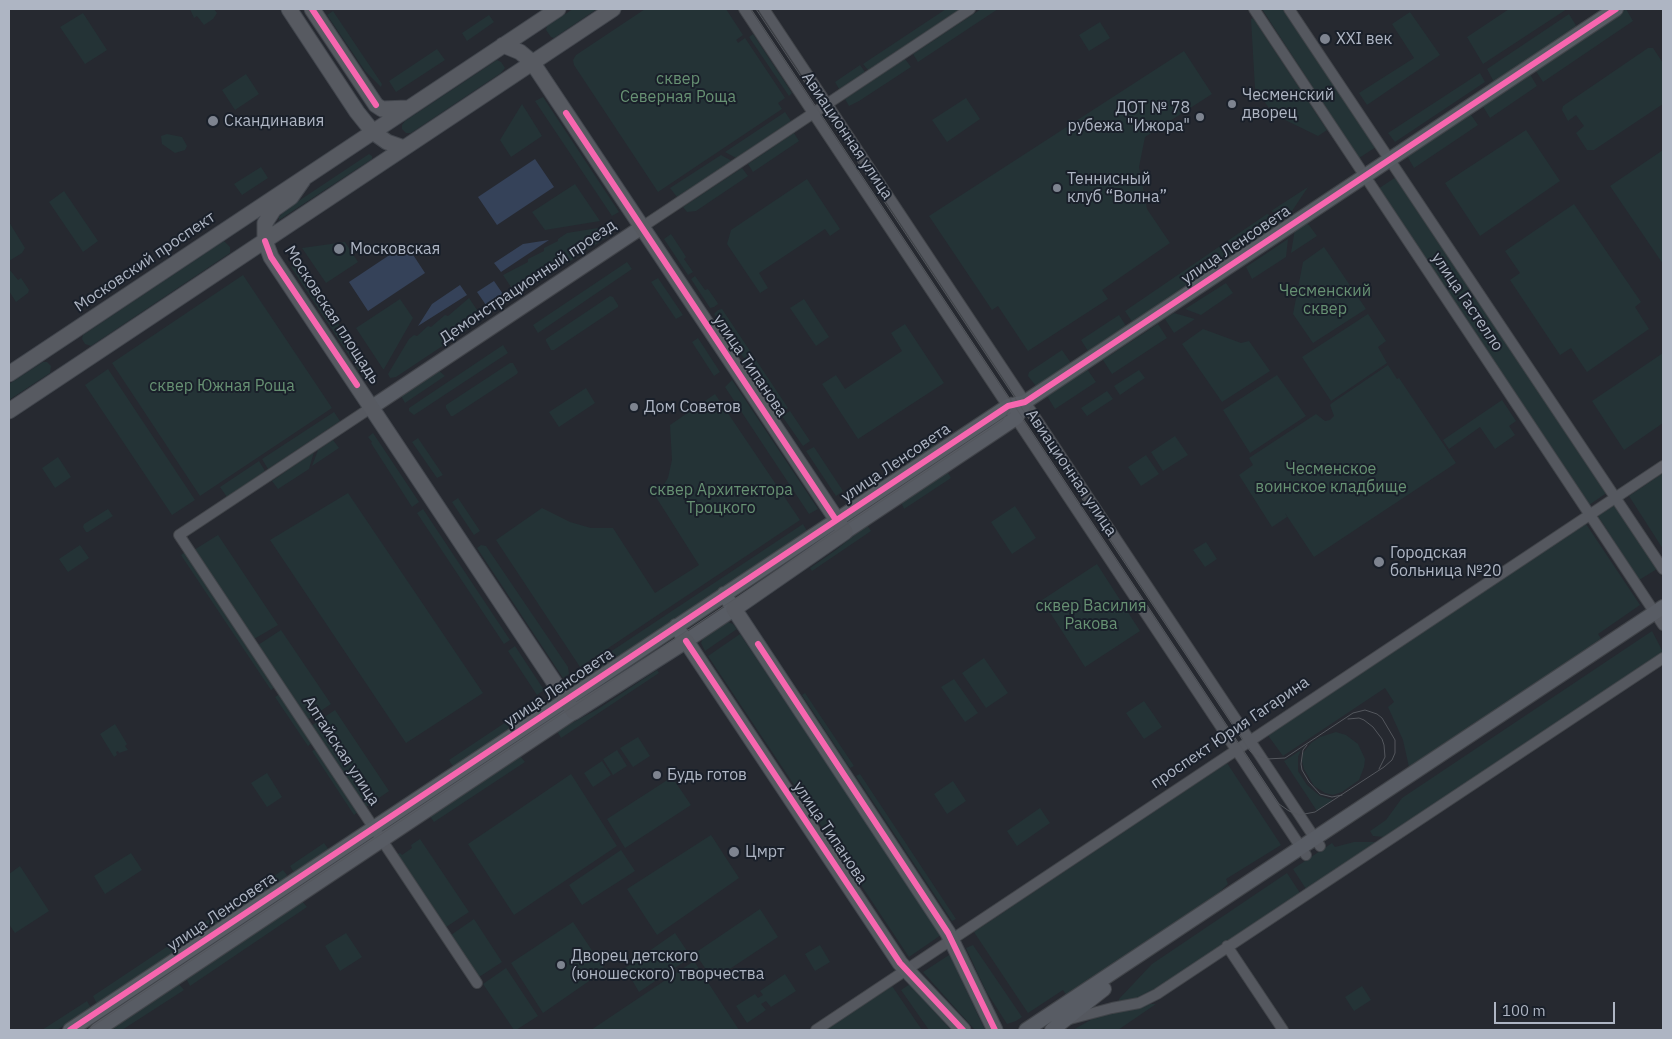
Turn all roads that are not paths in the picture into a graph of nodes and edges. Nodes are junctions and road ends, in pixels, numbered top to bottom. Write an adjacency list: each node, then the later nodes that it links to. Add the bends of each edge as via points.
1 (289, 9): 16 (main road)
2 (312, 9): 14 (main road, via 376,105 382,109)
3 (558, 9): 11 (main road, Московский проспект)
4 (612, 9): 12 (main road)
5 (744, 9): 15 (street, Авиационная улица)
6 (764, 9): 13 (street, Авиационная улица)
7 (970, 9): 13 (street, Демонстрационный проезд)
8 (1254, 9): 19 (street, улица Гастелло)
9 (1290, 9): 18 (street, улица Гастелло)
10 (1616, 9): 18 (street, улица Ленсовета)
11 (503, 45): 12 (main road, via 520,52); 14 (main road, Московский проспект)
12 (532, 62): 17 (main road); 21 (main road)
13 (827, 104): 15 (street, Демонстрационный проезд); 24 (street, Авиационная улица)
14 (410, 108): 16 (main road, Московский проспект)
15 (813, 113): 21 (street, Демонстрационный проезд); 25 (street, Авиационная улица)
16 (373, 132): 17 (main road); 20 (main road, Московский проспект)
17 (404, 148): 22 (main road)
18 (1390, 159): 19 (street, улица Ленсовета); 30 (street, улица Гастелло)
19 (1365, 176): 24 (street, улица Ленсовета); 31 (street, улица Гастелло)
20 (303, 180): 22 (main road, Московский проспект, via 291,197 269,215 265,222); 23 (main road, Московский проспект)
21 (642, 228): 26 (street, Демонстрационный проезд); 32 (main road, улица Типанова)
22 (265, 240): 26 (main road, Московская площадь, via 271,257); 27 (main road)
23 (9, 374)
24 (1025, 402): 25 (street, улица Ленсовета); 28 (street, улица Ленсовета); 42 (street, Авиационная улица)
25 (1008, 406): 28 (street, Авиационная улица); 32 (street, улица Ленсовета)
26 (372, 407): 33 (street, Демонстрационный проезд); 41 (main road)
27 (9, 411)
28 (1016, 418): 32 (street, улица Ленсовета); 43 (street, Авиационная улица)
29 (1663, 466): 30 (street, проспект Юрия Гагарина)
30 (1616, 498): 31 (street, проспект Юрия Гагарина); 34 (street, улица Гастелло)
31 (1590, 515): 37 (street, улица Гастелло); 42 (street, проспект Юрия Гагарина)
32 (840, 526): 35 (street, улица Ленсовета); 36 (main road, улица Ленсовета)
33 (180, 535): 44 (street, Алтайская улица)
34 (1663, 569)
35 (724, 594): 36 (street); 38 (street, улица Ленсовета)
36 (734, 609): 39 (street, улица Ленсовета); 48 (main road)
37 (1661, 616): 46 (street)
38 (676, 626): 39 (street, улица Типанова); 41 (street, улица Ленсовета)
39 (686, 640): 41 (main road, улица Ленсовета); 50 (main road, улица Типанова)
40 (1663, 658): 49 (street)
41 (570, 706): 44 (street, улица Ленсовета); 45 (street, улица Ленсовета)
42 (1250, 741): 43 (street, проспект Юрия Гагарина); 46 (street, Авиационная улица)
43 (1236, 750): 47 (street, Авиационная улица); 48 (street, проспект Юрия Гагарина)
44 (374, 828): 45 (street, Алтайская улица); 53 (street, улица Ленсовета)
45 (382, 840): 51 (street, Алтайская улица); 54 (street, улица Ленсовета)
46 (1317, 842): 47 (street)
47 (1304, 851): 52 (street, via 1095,995); 58 (street)
48 (952, 941): 50 (street, проспект Юрия Гагарина); 57 (main road)
49 (1228, 946): 52 (street, via 1148,1000); 60 (street)
50 (907, 970): 55 (street, проспект Юрия Гагарина); 56 (main road, улица Типанова)
51 (477, 983)
52 (1065, 1020): 59 (street)
53 (70, 1030)
54 (97, 1030)
55 (816, 1030)
56 (963, 1030)
57 (994, 1030)
58 (1026, 1030)
59 (1052, 1030)
60 (1283, 1030)

